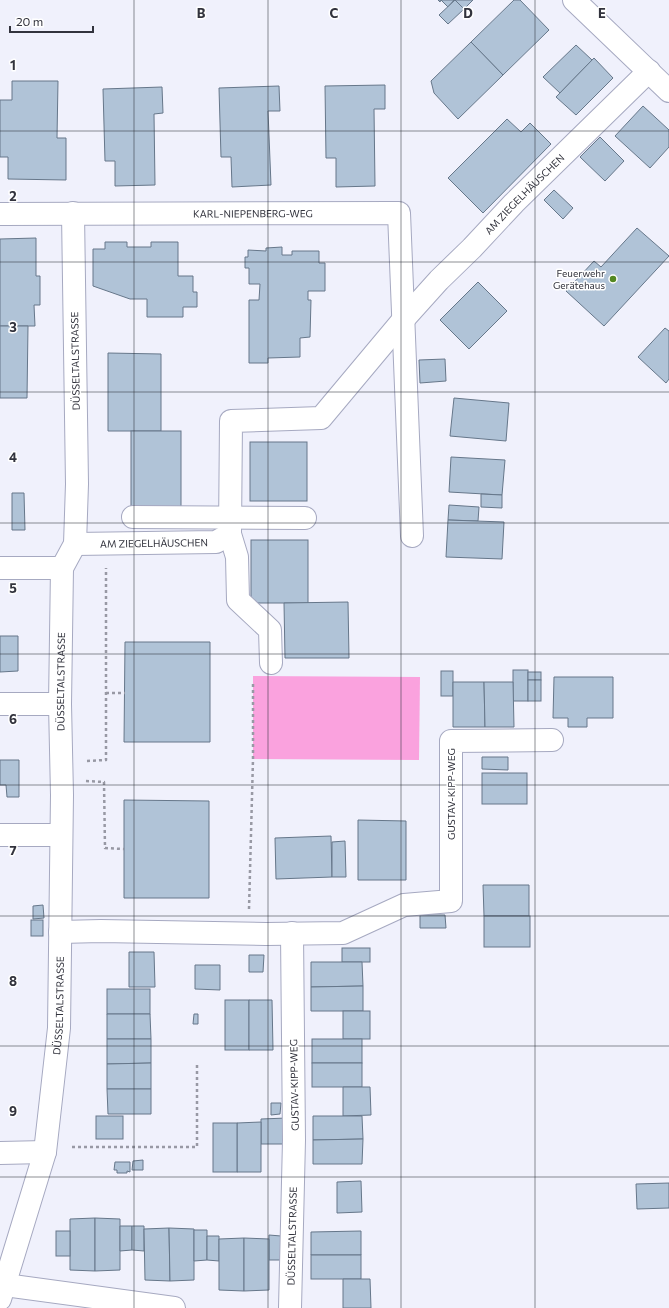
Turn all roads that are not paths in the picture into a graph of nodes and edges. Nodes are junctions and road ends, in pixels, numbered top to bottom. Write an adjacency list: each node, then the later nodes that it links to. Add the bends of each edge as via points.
1 (574, 0): 2 (street)
2 (649, 71): 3 (street); 6 (street, AM ZIEGELHÄUSCHEN, via 514,203)
3 (669, 91)
4 (73, 213): 5 (street, KARL-NIEPENBERG-WEG); 6 (street, KARL-NIEPENBERG-WEG, via 399,213); 11 (street, DÜSSELTALSTRASSE, via 77,476)
5 (0, 214)
6 (403, 320): 9 (street, AM ZIEGELHÄUSCHEN, via 321,418 231,421); 10 (street)
7 (133, 517): 9 (street)
8 (305, 518): 9 (street)
9 (230, 526): 11 (street, AM ZIEGELHÄUSCHEN, via 216,542); 14 (street, AM ZIEGELHÄUSCHEN, via 237,557 238,600 270,630)
10 (412, 536)
11 (75, 544): 13 (street, DÜSSELTALSTRASSE)
12 (0, 568): 13 (street)
13 (62, 568): 16 (street, DÜSSELTALSTRASSE)
14 (271, 663)
15 (0, 704): 16 (street)
16 (60, 704): 19 (street, DÜSSELTALSTRASSE)
17 (552, 740): 21 (street, GUSTAV-KIPP-WEG, via 451,741 451,901 404,905 343,933)
18 (0, 835): 19 (street)
19 (61, 835): 20 (street, DÜSSELTALSTRASSE)
20 (60, 932): 21 (street); 23 (street, DÜSSELTALSTRASSE, via 59,1028)
21 (292, 933): 22 (street, GUSTAV-KIPP-WEG)
22 (294, 1140): 27 (street, DÜSSELTALSTRASSE)
23 (45, 1152): 24 (street); 25 (street, DÜSSELTALSTRASSE)
24 (0, 1153)
25 (2, 1292): 26 (street, DÜSSELTALSTRASSE)
26 (174, 1308)
27 (290, 1308)

